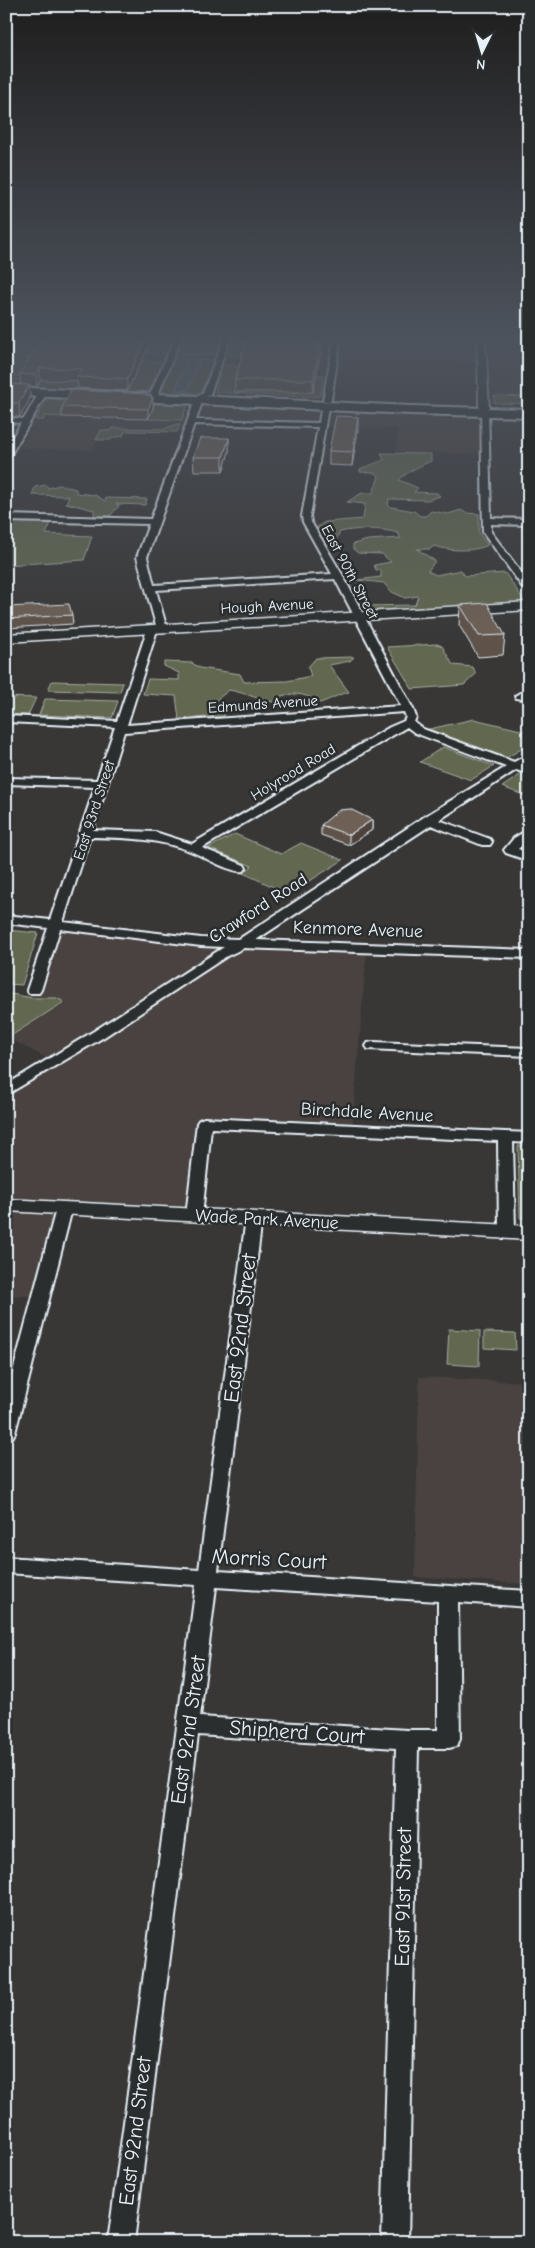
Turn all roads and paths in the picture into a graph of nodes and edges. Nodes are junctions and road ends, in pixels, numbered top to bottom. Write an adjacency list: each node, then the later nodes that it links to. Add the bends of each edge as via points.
1 (185, 440): 8 (street)
2 (319, 440): 10 (street, East 90th Street, via 306,516)
3 (485, 440): 7 (street)
4 (10, 442): 5 (street)
5 (6, 456)
6 (6, 518): 8 (street)
7 (486, 521): 9 (street); 12 (street, via 487,532)
8 (155, 522): 11 (street, via 142,557)
9 (529, 522)
10 (338, 576): 11 (street); 14 (street, East 90th Street)
11 (150, 588): 15 (street)
12 (529, 590)
13 (529, 606): 14 (street, Hough Avenue)
14 (359, 617): 15 (street, Hough Avenue); 17 (street, East 90th Street)
15 (157, 629): 16 (street, Hough Avenue); 20 (street, East 93rd Street)
16 (6, 638)
17 (408, 710): 19 (street, via 411,717); 20 (street, Edmunds Avenue)
18 (6, 719): 20 (street, Edmunds Avenue)
19 (408, 723): 22 (street, via 419,731); 30 (street, Holyrood Road)
20 (121, 726): 25 (street, East 93rd Street)
21 (529, 757): 22 (street, Crawford Road)
22 (514, 766): 23 (street); 26 (street, Crawford Road)
23 (529, 771)
24 (6, 781): 25 (street)
25 (103, 784): 27 (street, East 93rd Street)
26 (428, 820): 29 (street); 35 (street, Crawford Road)
27 (86, 833): 30 (street, via 155,836); 34 (street, East 93rd Street)
28 (529, 833): 31 (street, via 510,850)
29 (486, 842)
30 (193, 848): 32 (street)
31 (529, 857)
32 (240, 868)
33 (6, 919): 34 (street, Kenmore Avenue)
34 (56, 924): 35 (street, Kenmore Avenue, via 201,942); 37 (street, East 93rd Street)
35 (243, 943): 36 (street, Kenmore Avenue); 40 (street, Crawford Road)
36 (529, 954)
37 (34, 990)
38 (373, 1046): 39 (street)
39 (529, 1052)
40 (6, 1091)
41 (505, 1137): 42 (street, Birchdale Avenue); 45 (street, Birchdale Avenue, via 204,1123); 47 (street)
42 (529, 1138)
43 (6, 1206): 44 (street, Wade Park Avenue)
44 (64, 1209): 45 (street, Wade Park Avenue); 49 (street)
45 (194, 1216): 46 (street, Wade Park Avenue)
46 (254, 1218): 47 (street, Wade Park Avenue); 51 (street, East 92nd Street)
47 (506, 1232): 48 (street, Wade Park Avenue)
48 (529, 1233)
49 (6, 1433)
50 (6, 1565): 51 (street, Morris Court)
51 (208, 1580): 52 (street, Morris Court); 54 (street, East 92nd Street)
52 (448, 1593): 53 (street, Morris Court); 55 (street, via 449,1739)
53 (529, 1599)
54 (188, 1725): 55 (street, Shipherd Court); 56 (street, East 92nd Street)
55 (407, 1739): 57 (street, East 91st Street)
56 (121, 2242)
57 (395, 2242)

